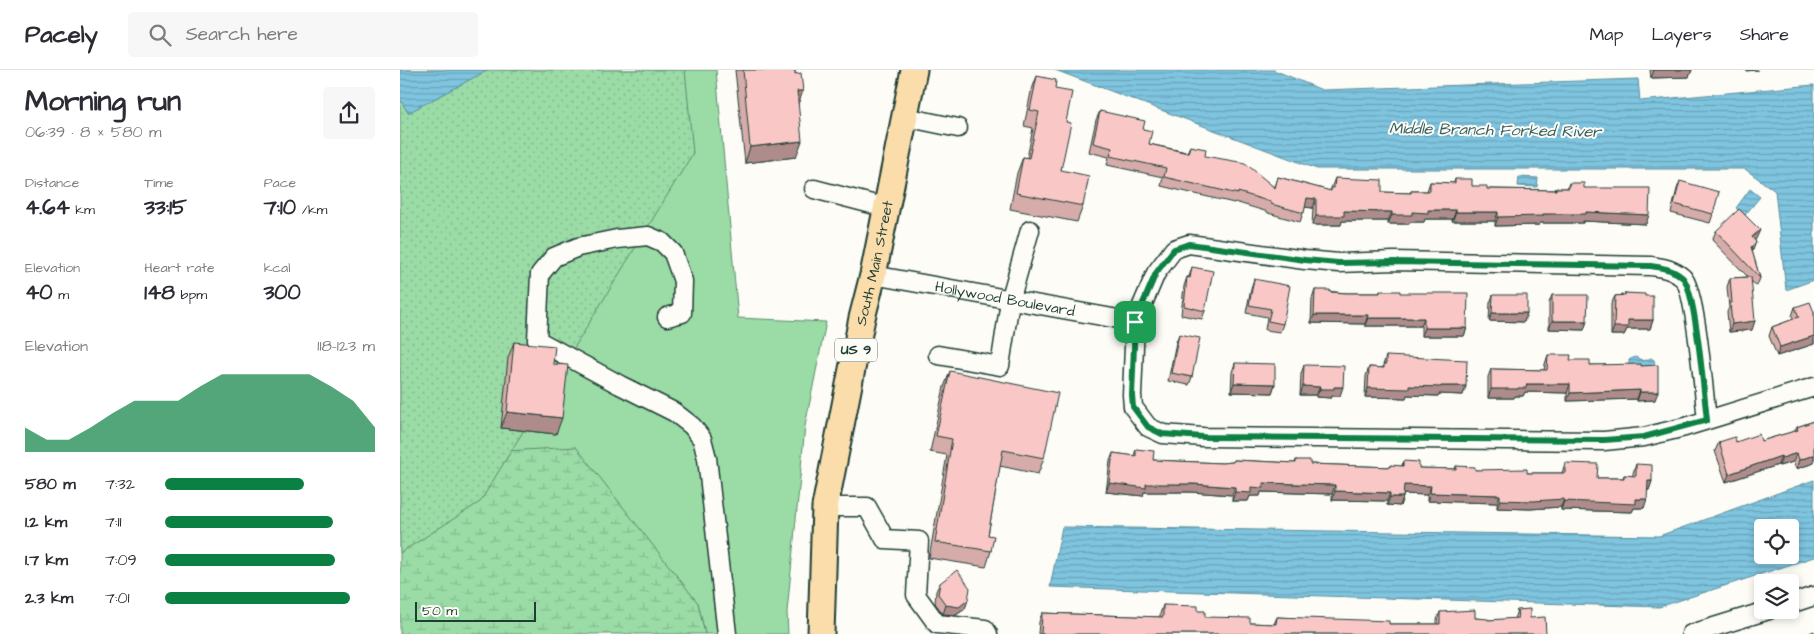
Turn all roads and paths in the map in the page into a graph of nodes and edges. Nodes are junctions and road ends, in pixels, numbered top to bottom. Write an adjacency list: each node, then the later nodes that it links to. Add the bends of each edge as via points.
1 (914, 70): 2 (highway, South Main Street / US 9)
2 (905, 117): 3 (street); 5 (highway, South Main Street / US 9)
3 (958, 128)
4 (814, 189): 5 (street)
5 (887, 208): 7 (highway, South Main Street / US 9)
6 (1030, 230): 8 (street)
7 (874, 275): 8 (street, Hollywood Boulevard); 14 (highway, South Main Street / US 9, via 860,327)
8 (1010, 301): 10 (street, Hollywood Boulevard); 11 (street, via 1000,366)
9 (667, 317): 18 (street, via 682,314 683,281 673,253 662,242 648,236 578,246 554,257 540,274 537,340 674,412 692,426 702,440 707,458)
10 (1135, 322): 13 (street, via 1133,407 1148,427 1162,434 1604,440 1644,437); 13 (street, via 1156,273 1174,249 1189,244 1338,263 1498,263 1670,269 1684,280 1694,309)
11 (938, 355)
12 (1814, 386): 13 (street)
13 (1707, 420)
14 (825, 507): 19 (highway, South Main Street / US 9); 20 (street, via 867,507 885,539 919,542 916,595 937,624 985,629)
15 (1814, 596): 16 (street)
16 (1799, 601)
17 (1754, 615): 21 (street)
18 (727, 634)
19 (822, 634)
20 (988, 634)
21 (1691, 634)

